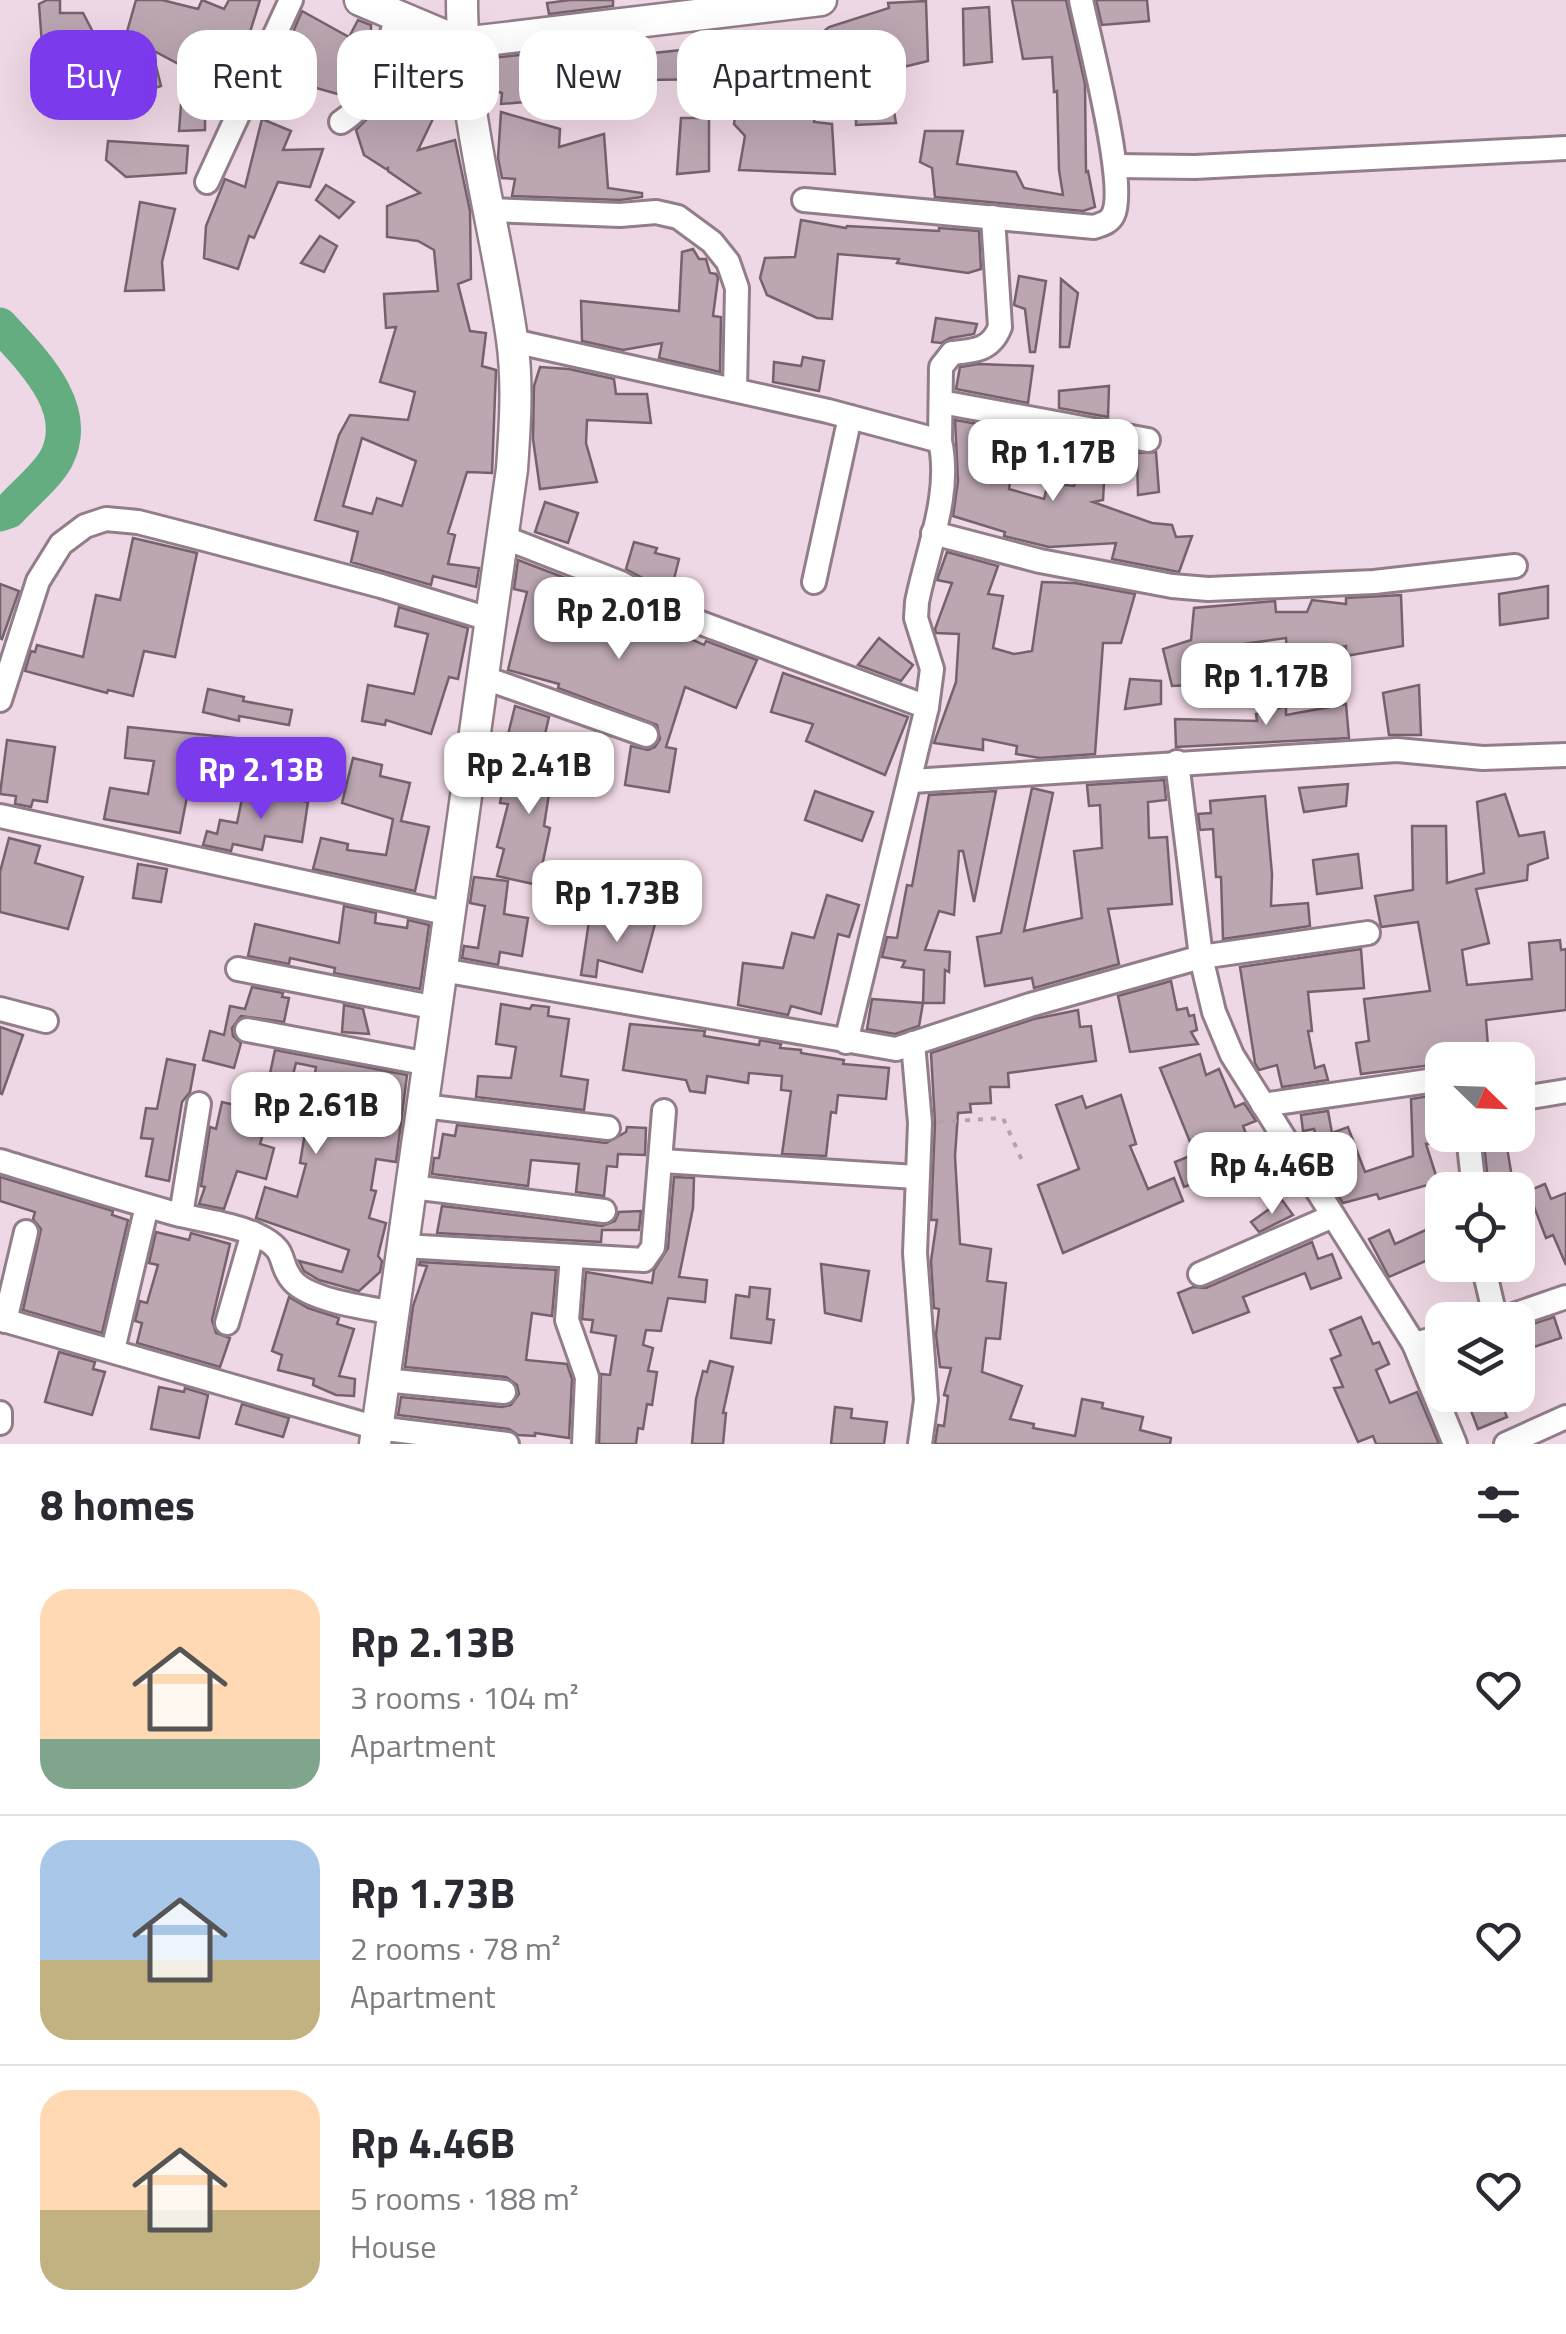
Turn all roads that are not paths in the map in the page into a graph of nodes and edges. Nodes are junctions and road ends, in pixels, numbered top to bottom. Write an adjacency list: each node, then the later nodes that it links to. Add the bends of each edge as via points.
1 (291, 0): 14 (street)
2 (360, 0): 6 (street)
3 (462, 0): 8 (street)
4 (820, 0): 9 (street)
5 (1081, 0): 13 (street)
6 (397, 16): 7 (street); 11 (street, via 370,96)
7 (431, 30)
8 (462, 30)
9 (499, 39)
10 (474, 120): 16 (street)
11 (341, 122)
12 (1566, 148): 13 (street)
13 (1115, 166): 17 (street, via 1115,212 1107,223)
14 (207, 182)
15 (804, 200): 17 (street)
16 (487, 210): 18 (street); 19 (street, via 678,217 728,262 738,302)
17 (993, 218): 20 (street, via 1000,327 986,348 946,358)
18 (512, 341): 19 (street); 25 (street, via 515,430)
19 (735, 390): 21 (street)
20 (940, 402): 22 (street); 23 (street)
21 (850, 417): 23 (street); 27 (street)
22 (1148, 440)
23 (940, 441): 24 (street, via 943,472)
24 (933, 533): 26 (street, via 1172,586 1374,582); 31 (street, via 916,618 932,669)
25 (503, 537): 28 (street); 31 (street, via 611,578 674,613)
26 (1515, 566)
27 (814, 582)
28 (489, 619): 29 (street); 30 (street, via 204,539 106,519 62,544 38,581)
29 (482, 678): 32 (street); 37 (street)
30 (1, 692)
31 (927, 707): 35 (street)
32 (646, 735)
33 (1566, 754): 34 (street, via 1482,758 1397,750)
34 (1178, 762): 35 (street); 39 (street)
35 (912, 781): 46 (street)
36 (0, 816): 37 (street)
37 (450, 914): 41 (street)
38 (1368, 934): 39 (street)
39 (1201, 956): 47 (street); 53 (street, via 1226,1041)
40 (238, 970): 42 (street)
41 (442, 970): 42 (street); 46 (street)
42 (437, 1008): 48 (street)
43 (0, 1009): 44 (street)
44 (46, 1021)
45 (248, 1030): 48 (street)
46 (846, 1042): 47 (street, via 896,1049)
47 (913, 1043): 59 (street, via 920,1123)
48 (429, 1064): 54 (street)
49 (1425, 1081): 53 (street)
50 (1566, 1093): 51 (street)
51 (1535, 1097)
52 (199, 1104): 63 (street)
53 (1263, 1105): 64 (street)
54 (423, 1106): 56 (street); 60 (street)
55 (664, 1111): 58 (street)
56 (608, 1128)
57 (0, 1161): 61 (street)
58 (662, 1161): 59 (street); 68 (street, via 650,1255)
59 (916, 1177): 86 (street, via 914,1253 926,1400)
60 (412, 1187): 62 (street); 67 (street)
61 (147, 1206): 63 (street); 77 (street)
62 (604, 1212)
63 (181, 1216): 66 (street)
64 (1333, 1216): 69 (street); 76 (street)
65 (26, 1232): 73 (street)
66 (253, 1234): 72 (street, via 282,1253 302,1287); 74 (street)
67 (404, 1246): 68 (street); 72 (street)
68 (572, 1256): 85 (street, via 567,1320 587,1376)
69 (1200, 1274)
70 (1566, 1297): 71 (street)
71 (1535, 1307)
72 (395, 1313): 78 (street)
73 (3, 1320): 77 (street)
74 (226, 1324)
75 (1425, 1341): 76 (street)
76 (1414, 1344): 87 (street)
77 (114, 1350): 83 (street)
78 (384, 1380): 79 (street); 83 (street)
79 (504, 1392)
80 (0, 1413): 82 (street)
81 (1566, 1417): 88 (street)
82 (0, 1422)
83 (376, 1436): 84 (street)
84 (507, 1444)
85 (584, 1444)
86 (920, 1444)
87 (1455, 1444)
88 (1506, 1444)

